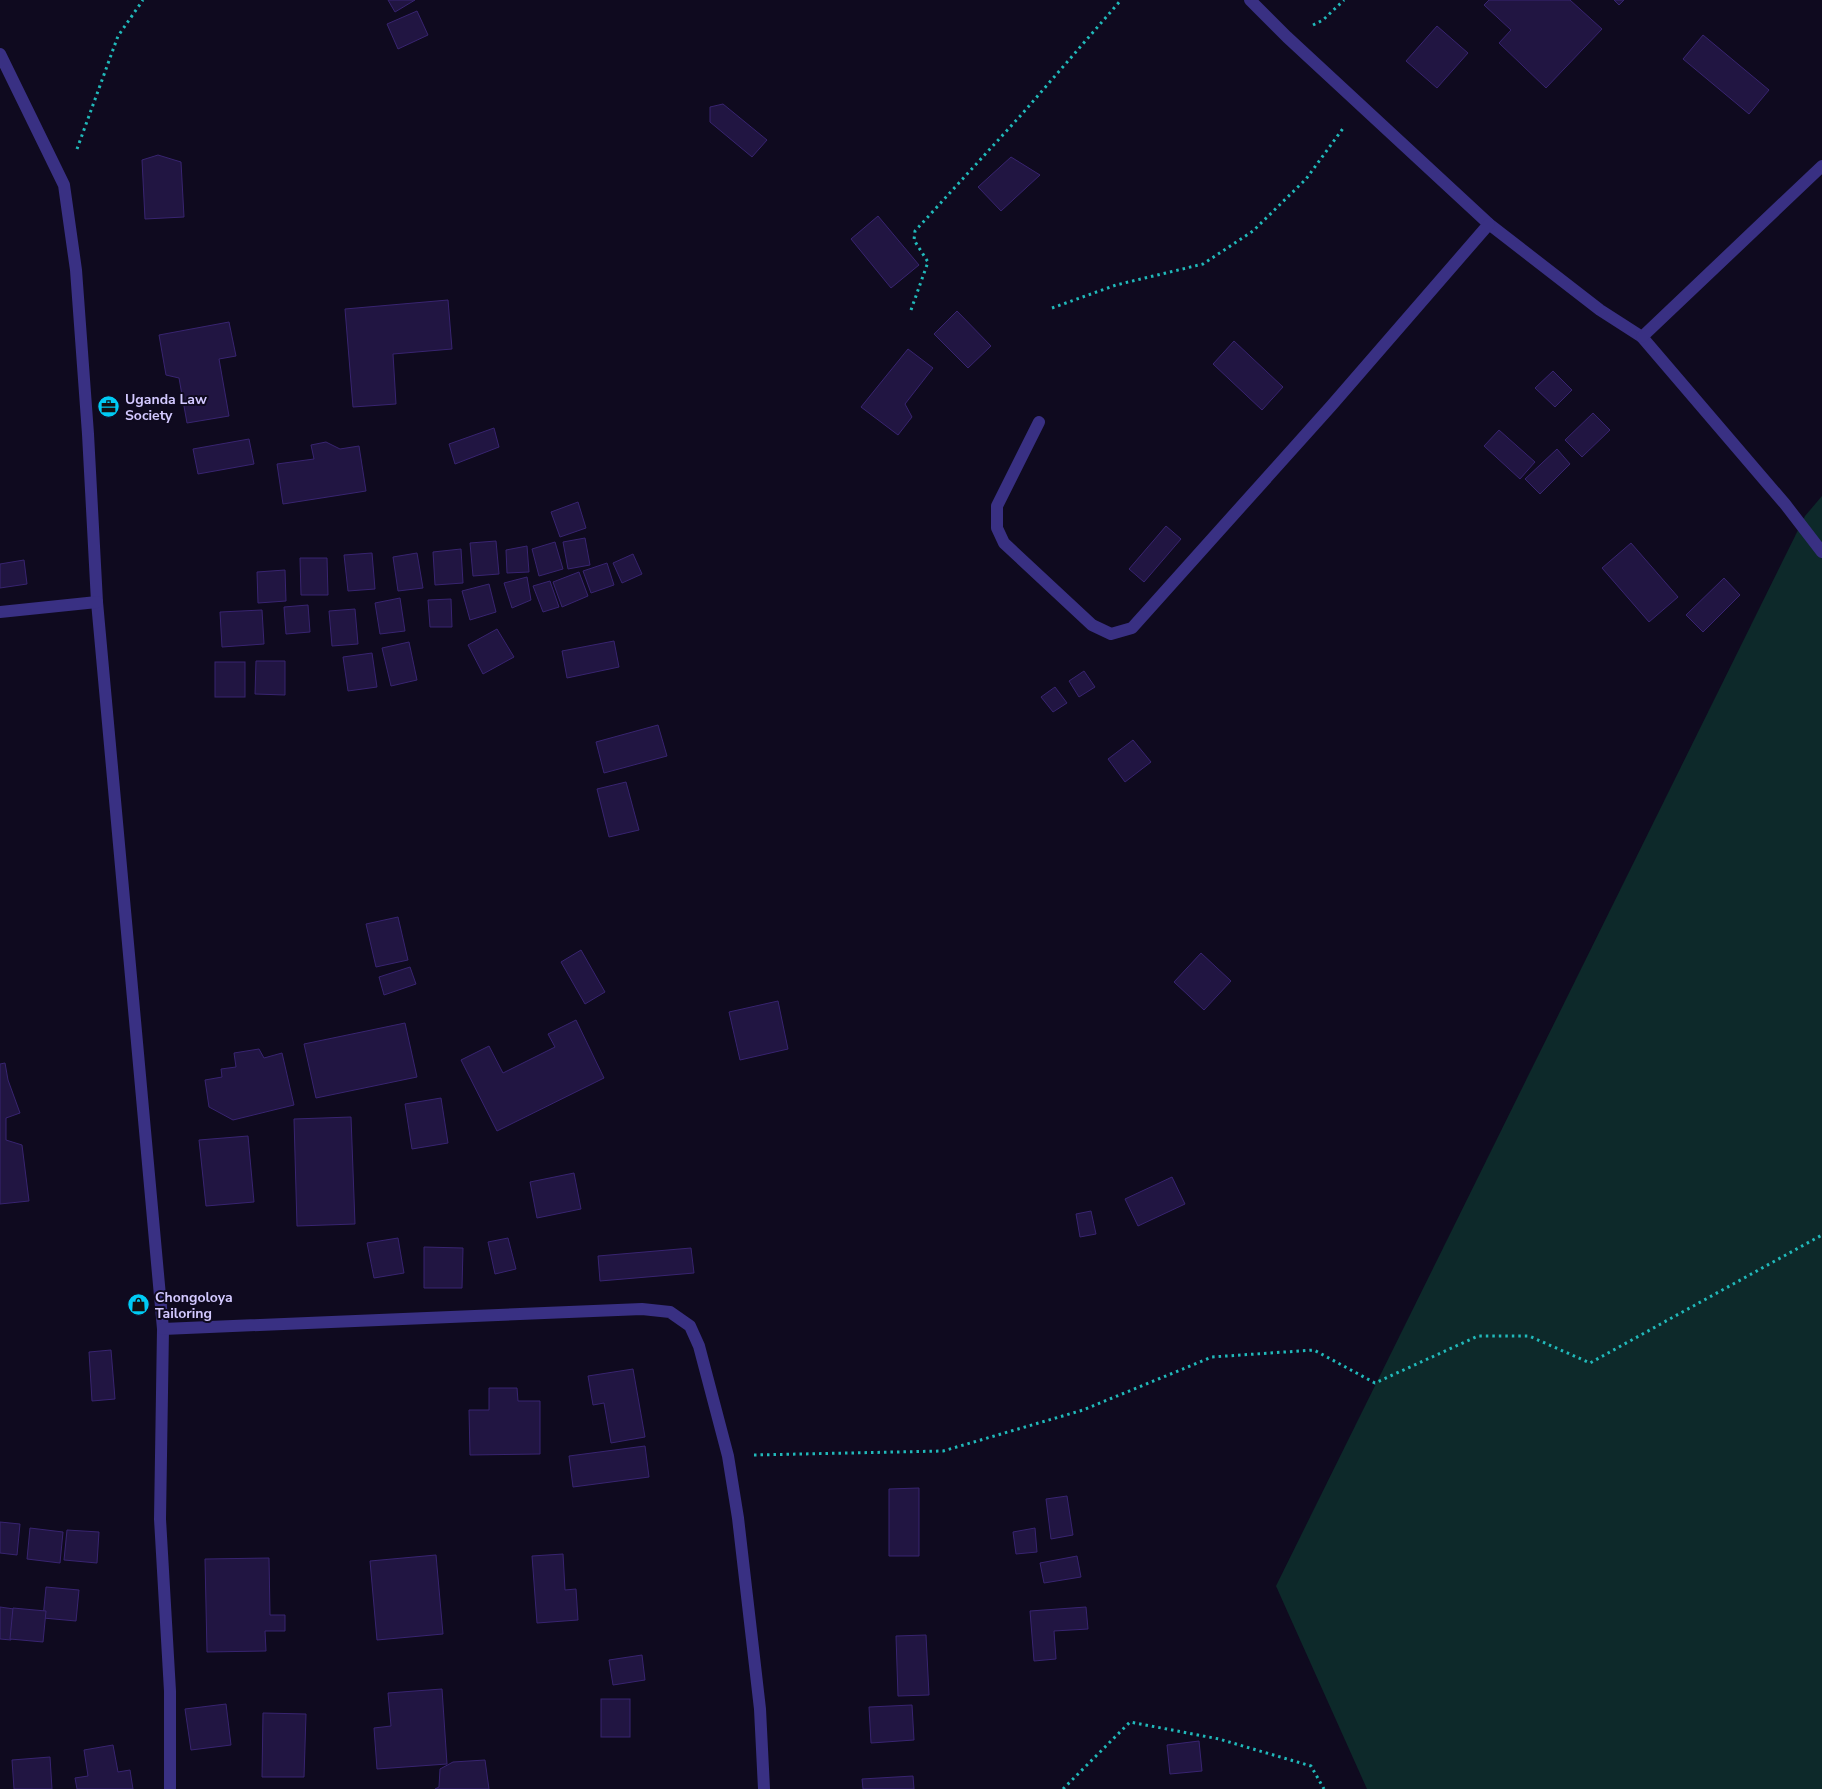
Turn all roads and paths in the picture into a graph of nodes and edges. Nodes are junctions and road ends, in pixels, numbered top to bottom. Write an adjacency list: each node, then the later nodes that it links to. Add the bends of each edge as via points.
1 (143, 0): 9 (path, via 118,36)
2 (1121, 0): 12 (path, via 915,231 914,240 928,262)
3 (1250, 0): 5 (street)
4 (1344, 0): 5 (path, via 1323,20)
5 (1287, 37): 7 (street)
6 (0, 54): 9 (street)
7 (1361, 104): 10 (street); 11 (path, via 1306,179 1254,230 1203,264 1116,286)
8 (1822, 166): 13 (street)
9 (64, 185): 16 (street, via 76,270)
10 (1489, 224): 13 (street, via 1600,310); 14 (street, via 1132,628 1110,634 1092,626 1004,543 997,528 997,506)
11 (1052, 308)
12 (911, 310)
13 (1642, 337): 15 (street)
14 (1039, 422)
15 (1822, 552)
16 (97, 602): 17 (street); 19 (street)
17 (0, 612)
18 (1822, 1235): 20 (path, via 1590,1363 1529,1336 1478,1336 1376,1383 1314,1350 1212,1357 1083,1410 943,1451)
19 (163, 1329): 20 (street, via 642,1309 670,1312 690,1326 700,1346); 21 (street, via 160,1519 170,1691)
20 (728, 1456): 22 (street, via 760,1709)
21 (170, 1789)
22 (764, 1789)
23 (1063, 1789): 24 (path, via 1130,1722 1219,1739 1311,1766)
24 (1324, 1789)

